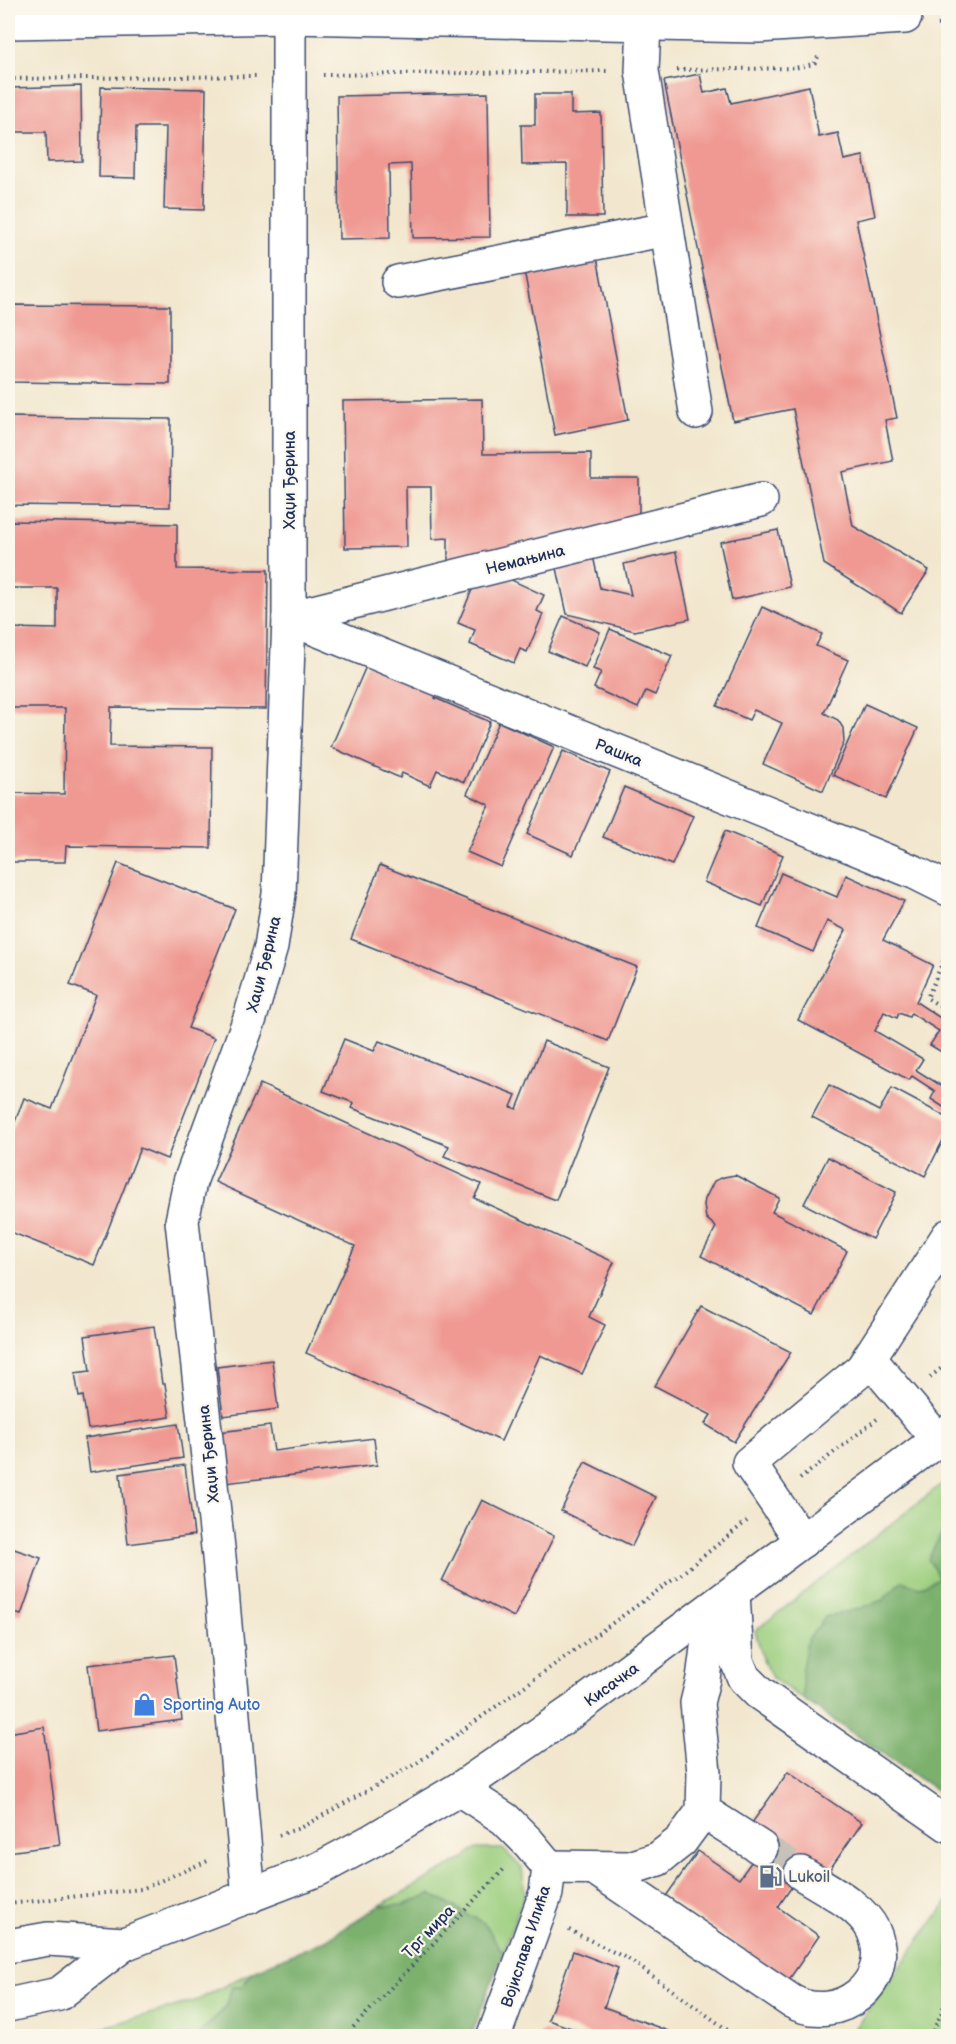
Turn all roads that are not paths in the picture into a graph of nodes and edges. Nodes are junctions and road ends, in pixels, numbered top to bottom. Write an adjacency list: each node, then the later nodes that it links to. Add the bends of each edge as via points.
1 (289, 17): 4 (street); 5 (street); 10 (street, Хаџи Ђерина)
2 (758, 17): 3 (street); 5 (street)
3 (906, 17)
4 (8, 22)
5 (644, 24): 6 (street, via 642,71)
6 (667, 229): 7 (street); 8 (street)
7 (398, 282)
8 (696, 412)
9 (760, 500): 10 (street, Немањина)
10 (288, 618): 11 (street, Рашка, via 903,867); 24 (street, Хаџи Ђерина, via 282,841 271,947 250,1018 190,1182 182,1221 219,1557)
11 (948, 889)
12 (948, 1236): 13 (street)
13 (869, 1358): 14 (street, via 903,1399); 15 (street, via 862,1369 749,1463)
14 (943, 1436): 15 (street, Кисачка)
15 (802, 1541): 16 (street, Кисачка)
16 (722, 1601): 17 (street, Кисачка); 18 (street, via 697,1703 704,1772); 19 (street, via 744,1678 759,1693)
17 (459, 1789): 21 (street, via 505,1819); 24 (street, Кисачка, via 319,1869)
18 (703, 1811): 20 (street); 22 (street, via 681,1840 658,1859 630,1868)
19 (948, 1825)
20 (761, 1848)
21 (539, 1855): 22 (street); 28 (street, Војислава Илића, via 546,1893)
22 (596, 1869): 23 (street, via 791,2001 808,2009 836,2008 861,1994 872,1978 876,1940 869,1923 856,1908)
23 (801, 1873)
24 (249, 1897): 25 (street, Кисачка)
25 (124, 1944): 26 (street, via 48,1939); 27 (street, via 59,1994)
26 (8, 1946)
27 (8, 2004)
28 (494, 2037)

